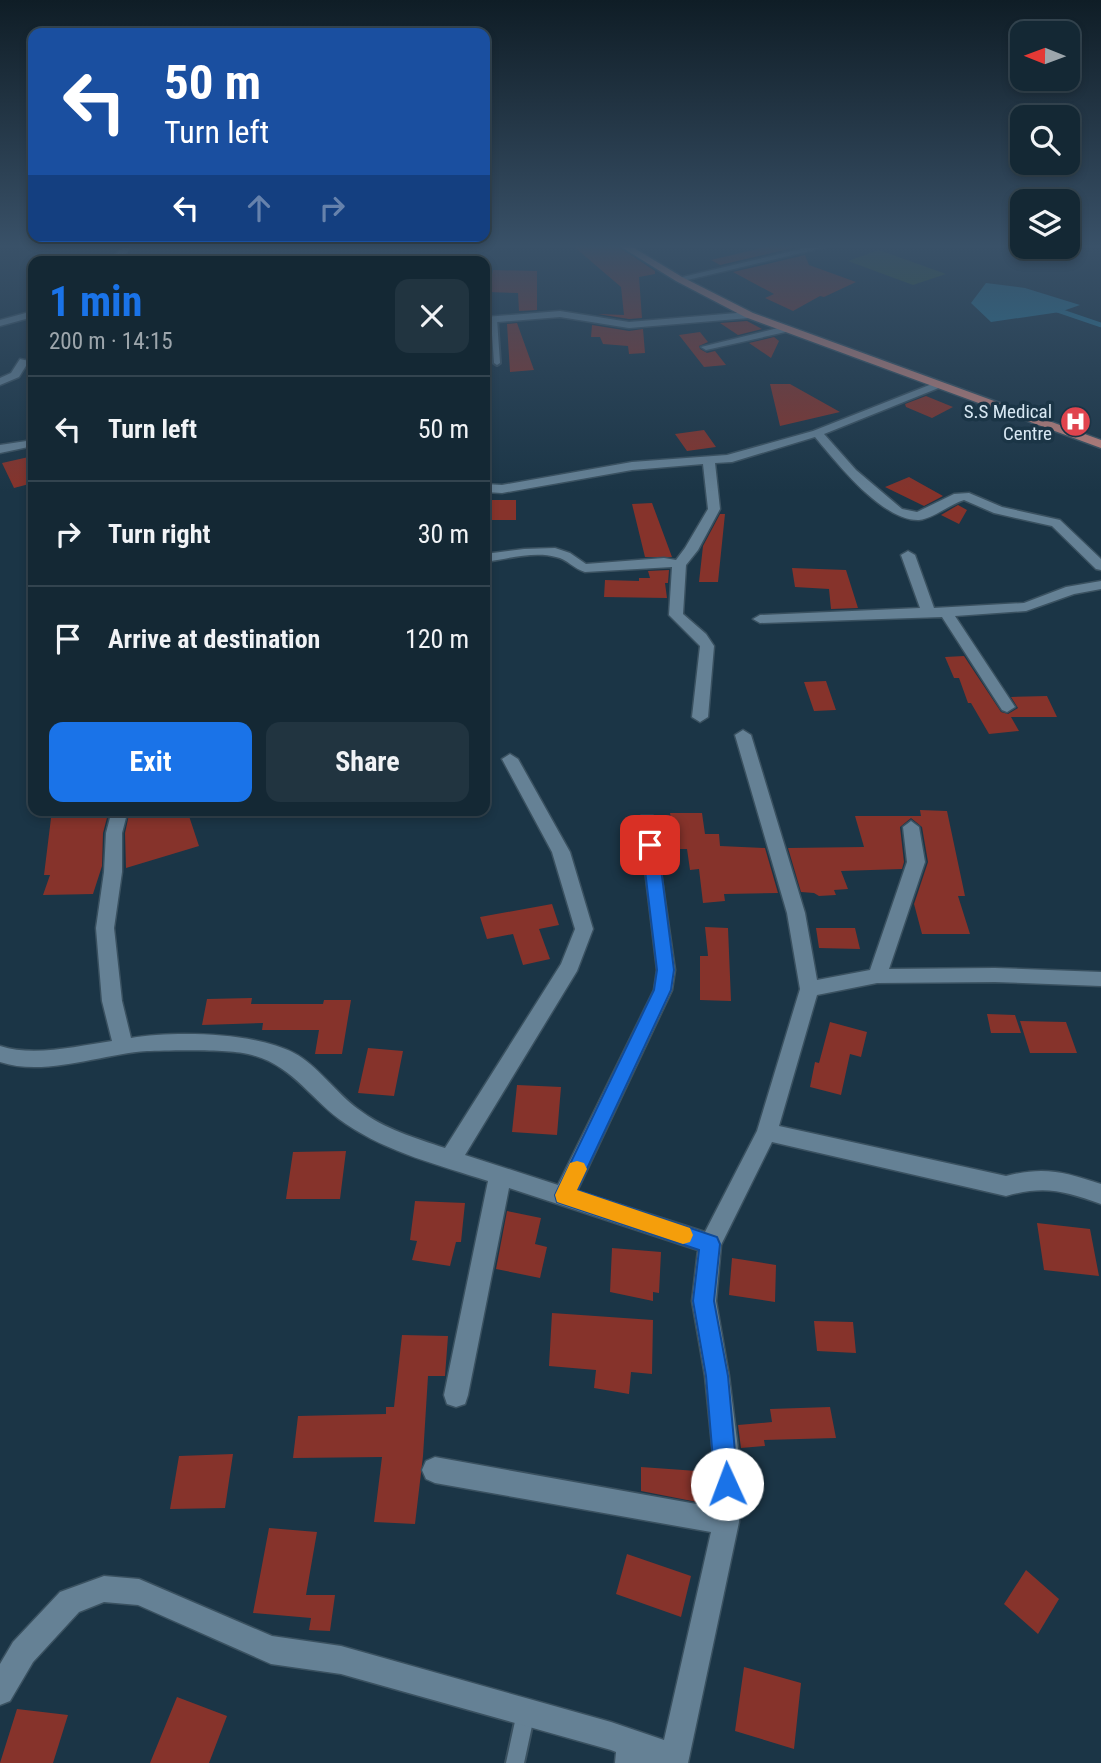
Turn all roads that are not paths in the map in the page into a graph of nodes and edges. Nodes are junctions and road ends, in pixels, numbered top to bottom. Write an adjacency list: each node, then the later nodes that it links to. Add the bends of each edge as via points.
1 (490, 327): 6 (lane)
2 (779, 327): 3 (main road)
3 (786, 330): 4 (street); 8 (main road)
4 (706, 347)
5 (24, 361): 7 (street, via 15,375)
6 (497, 363)
7 (0, 382)
8 (937, 384): 9 (street); 11 (main road)
9 (817, 433): 13 (street); 18 (street, via 852,473 898,512 919,516 965,496 999,510 1056,523)
10 (28, 444): 12 (street)
11 (1101, 444)
12 (0, 449)
13 (709, 460): 14 (street); 17 (street, via 714,509)
14 (490, 488)
15 (908, 555): 20 (street)
16 (490, 558): 17 (street, via 548,553 565,555 585,568)
17 (679, 564): 24 (street, via 676,615 707,646)
18 (1101, 566)
19 (1101, 585): 21 (street, via 1071,590 1026,607)
20 (928, 612): 21 (street); 22 (street)
21 (946, 613): 23 (street)
22 (760, 620)
23 (1007, 707)
24 (700, 717)
25 (743, 735): 32 (street, via 796,913)
26 (510, 759): 36 (street, via 561,852 584,929 570,966)
27 (118, 816): 33 (street, via 105,928 112,1001)
28 (647, 820): 39 (street, via 666,970 663,990)
29 (911, 827): 30 (street, via 916,862)
30 (877, 976): 31 (street); 32 (street)
31 (1101, 979)
32 (809, 989): 35 (street)
33 (123, 1047): 34 (street, via 60,1058); 36 (street, via 147,1043 247,1045 278,1055 351,1116 391,1140)
34 (0, 1054)
35 (767, 1132): 38 (street, via 1006,1186 1033,1177 1051,1178); 40 (street)
36 (450, 1158): 37 (street)
37 (500, 1177): 39 (street); 41 (street)
38 (1101, 1194)
39 (564, 1195): 40 (street)
40 (710, 1244): 43 (street, via 704,1301 727,1465)
41 (456, 1395)
42 (435, 1470): 43 (street)
43 (726, 1522): 47 (street)
44 (0, 1691): 45 (street, via 23,1652 70,1602 104,1589 139,1592 271,1650 341,1660)
45 (526, 1712): 46 (street); 48 (lane)
46 (630, 1753): 47 (street)
47 (680, 1760)
48 (515, 1763)

